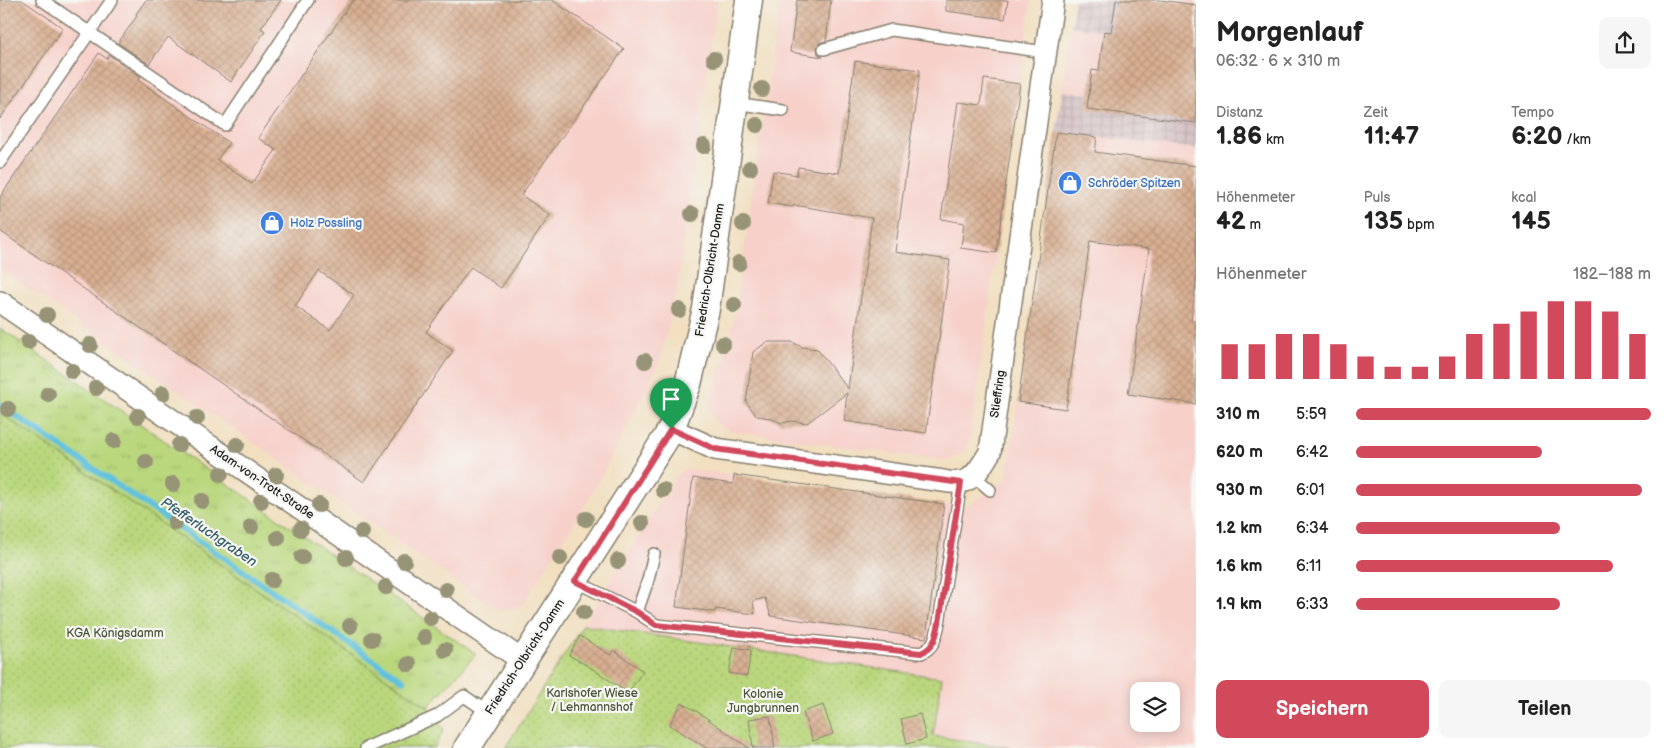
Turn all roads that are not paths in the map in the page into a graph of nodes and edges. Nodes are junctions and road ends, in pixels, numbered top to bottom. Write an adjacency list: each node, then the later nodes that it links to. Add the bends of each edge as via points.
1 (42, 0): 6 (lane)
2 (112, 0): 6 (lane)
3 (308, 0): 6 (lane, via 225,125)
4 (748, 0): 9 (street, Friedrich-Olbricht-Damm)
5 (1053, 0): 8 (street, Stieffring)
6 (90, 33): 11 (lane)
7 (824, 49): 8 (lane, via 892,30)
8 (1046, 52): 14 (street, Stieffring, via 990,452)
9 (734, 103): 10 (lane); 13 (street, Friedrich-Olbricht-Damm, via 706,308 688,384)
10 (783, 110)
11 (0, 162)
12 (0, 302): 19 (street, Adam-von-Trott-Straße)
13 (671, 429): 14 (street, via 715,449); 17 (street, Friedrich-Olbricht-Damm)
14 (967, 479): 15 (lane); 18 (lane, via 935,640 931,648 921,653 656,625)
15 (990, 490)
16 (654, 554): 18 (lane)
17 (575, 581): 18 (lane); 19 (street, Friedrich-Olbricht-Damm)
18 (637, 612)
19 (523, 661): 20 (street, Friedrich-Olbricht-Damm)
20 (490, 713): 21 (lane, via 464,696 436,716); 22 (street, Friedrich-Olbricht-Damm)
21 (366, 748)
22 (467, 748)

